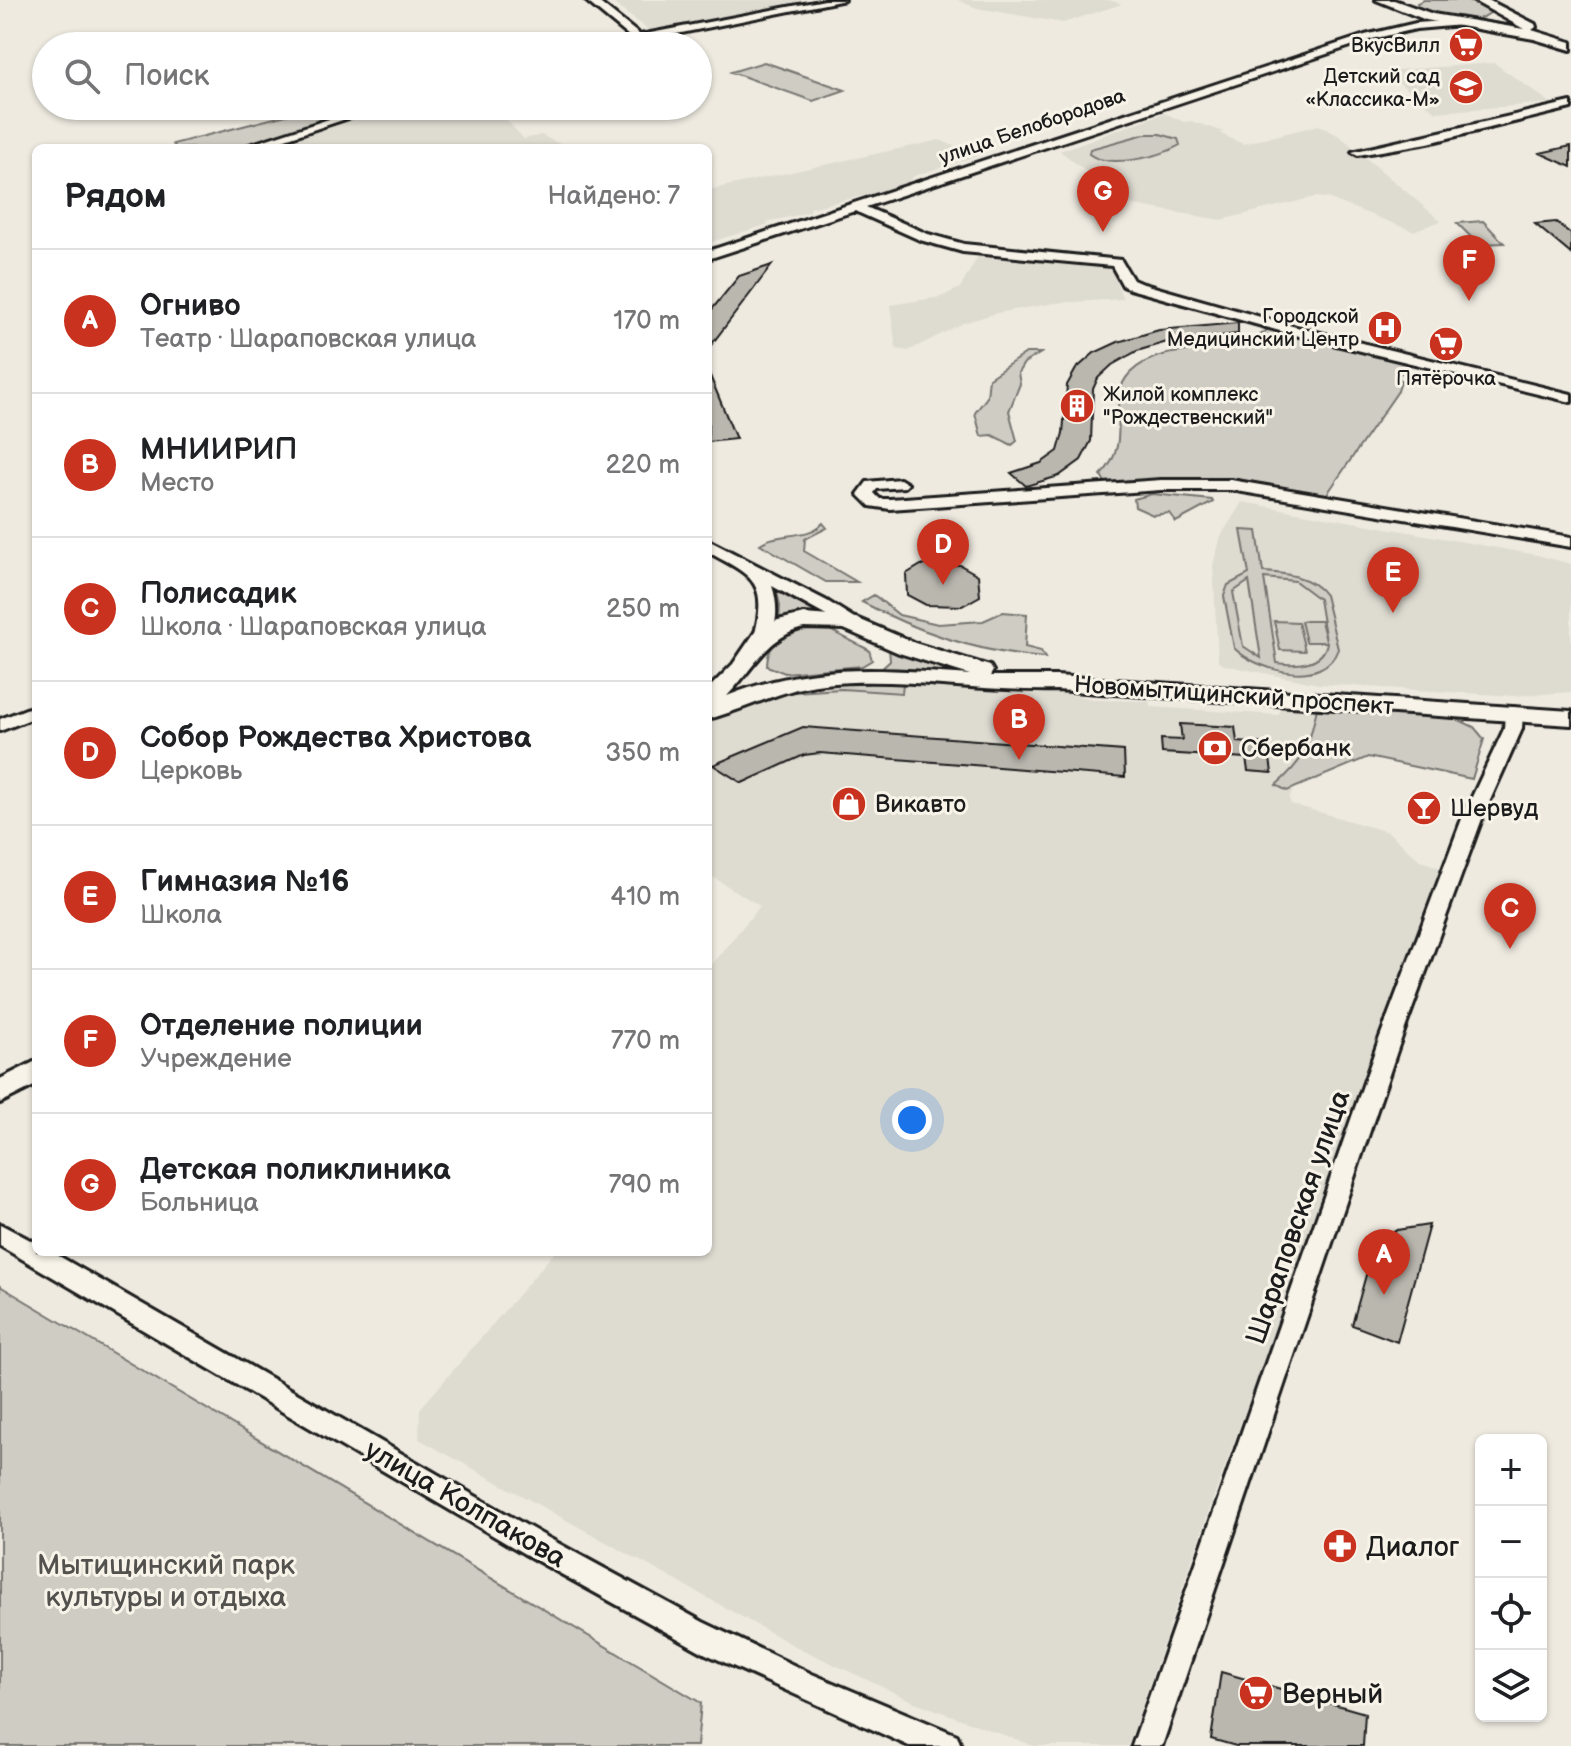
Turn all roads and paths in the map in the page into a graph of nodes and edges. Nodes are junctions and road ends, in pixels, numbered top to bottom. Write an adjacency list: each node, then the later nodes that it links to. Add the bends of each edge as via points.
1 (590, 0): 8 (street)
2 (840, 0): 9 (street)
3 (1382, 0): 5 (main road)
4 (1478, 0): 6 (main road)
5 (1412, 5): 7 (main road); 10 (street)
6 (1497, 8): 7 (main road, via 1500,15 1491,20); 11 (main road)
7 (1459, 23): 10 (street); 11 (main road)
8 (630, 32)
9 (669, 32)
10 (1369, 37): 16 (street, улица Белобородова)
11 (1571, 44)
12 (1571, 105): 15 (street)
13 (335, 120): 14 (street)
14 (259, 144)
15 (1358, 152)
16 (857, 207): 17 (street, улица Белобородова); 18 (street, via 954,246 1112,261 1135,286)
17 (712, 254)
18 (1571, 398)
19 (900, 484): 20 (street, via 872,485 866,494 876,503 890,504 1231,485)
20 (1571, 542)
21 (712, 547): 22 (street)
22 (756, 573): 23 (street); 24 (street, via 768,599)
23 (865, 630): 24 (main road, via 826,620 804,621 786,625); 25 (main road, via 883,649 880,663); 27 (main road, via 973,668)
24 (760, 643): 26 (main road, via 765,669); 28 (main road)
25 (858, 675): 26 (main road, Новомытищинский проспект); 27 (main road, Новомытищинский проспект)
26 (797, 681): 30 (main road, Новомытищинский проспект)
27 (1052, 683): 32 (main road, Новомытищинский проспект)
28 (712, 697)
29 (1571, 708): 32 (main road, Новомытищинский проспект)
30 (712, 710)
31 (32, 712): 34 (street)
32 (1514, 712): 33 (main road, Новомытищинский проспект); 41 (street, Шараповская улица, via 1513,729 1473,816 1388,1045)
33 (1571, 718)
34 (0, 726)
35 (32, 1074): 36 (main road)
36 (0, 1092)
37 (0, 1234): 38 (street, улица Колпакова)
38 (32, 1253)
39 (38, 1256): 40 (street, улица Колпакова, via 714,1643)
40 (946, 1746)
41 (1147, 1746)

